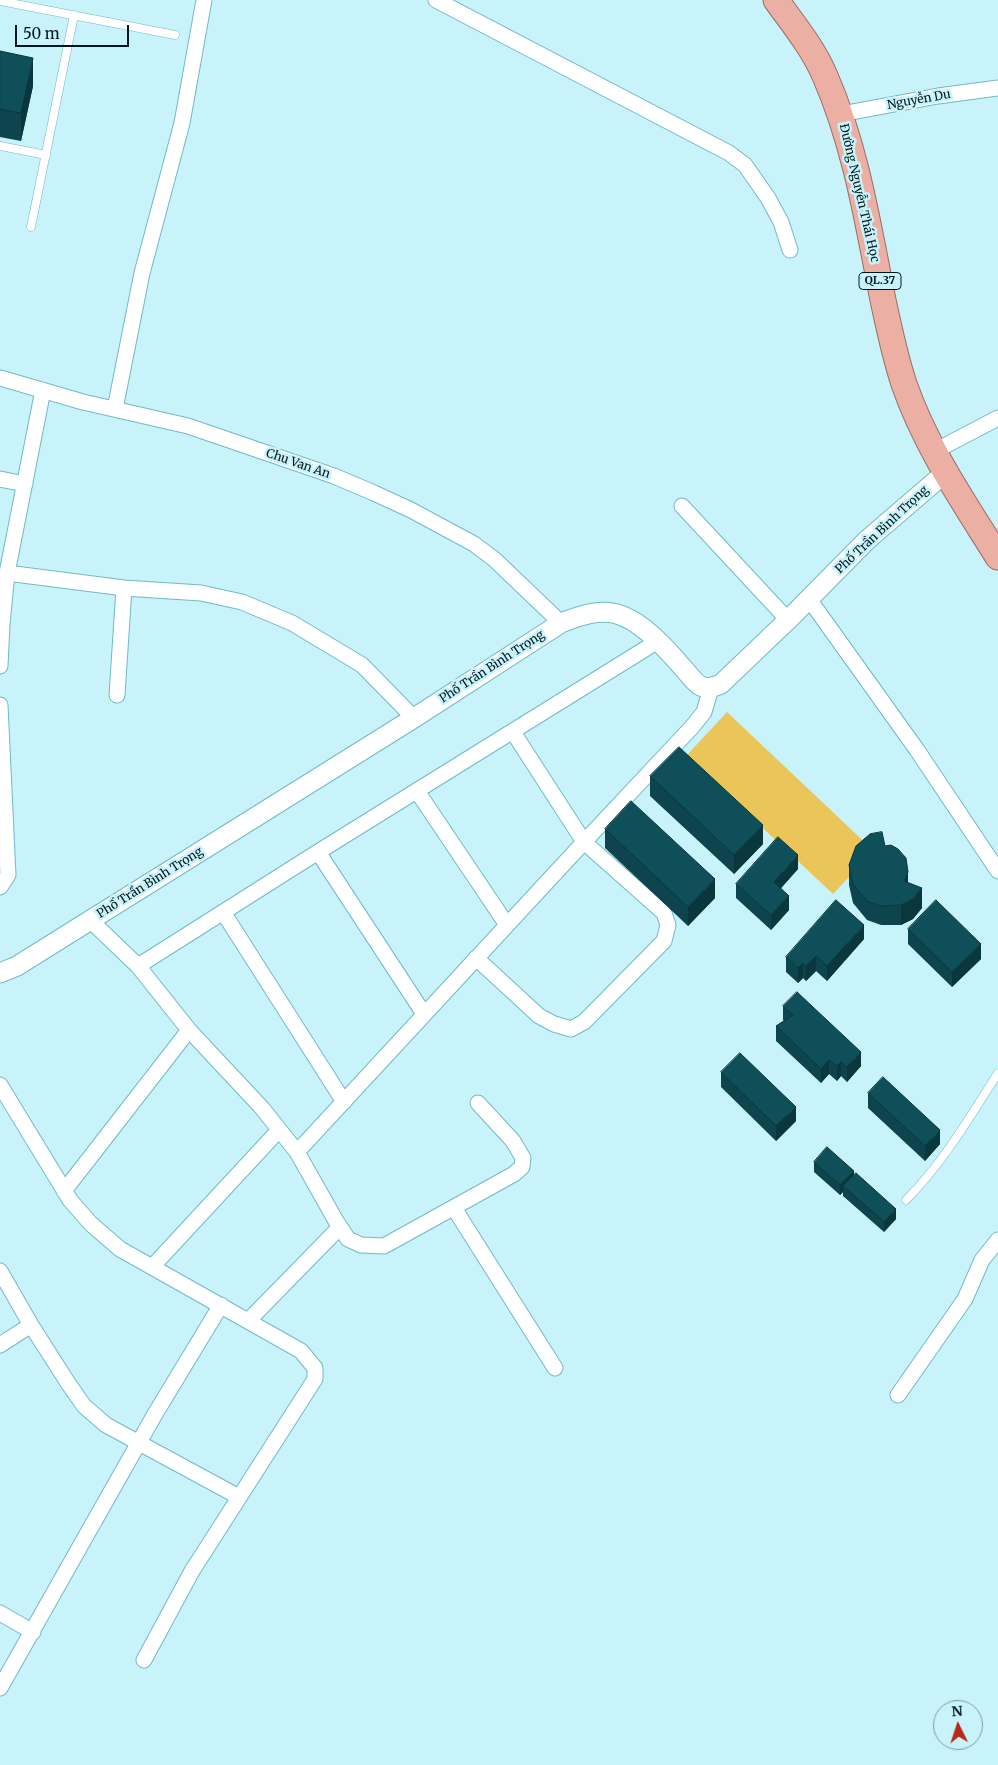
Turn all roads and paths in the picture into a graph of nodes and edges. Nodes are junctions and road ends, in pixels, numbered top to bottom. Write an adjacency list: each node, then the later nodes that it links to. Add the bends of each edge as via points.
1 (204, 0): 16 (street, via 182,123 142,273)
2 (436, 0): 13 (street, via 729,153 745,165 768,198 781,222)
3 (776, 0): 9 (highway, Đường Nguyễn Thái Học / QL.37, via 809,46)
4 (0, 1): 5 (lane)
5 (35, 4): 6 (lane)
6 (74, 15): 7 (lane); 11 (lane)
7 (175, 34)
8 (998, 88): 9 (street, Nguyễn Du)
9 (841, 114): 18 (highway, Đường Nguyễn Thái Học / QL.37, via 853,155 893,346 916,416)
10 (0, 146): 11 (lane)
11 (46, 156): 12 (lane)
12 (32, 226)
13 (790, 250)
14 (0, 378): 15 (street, Chu Van An)
15 (43, 390): 16 (street, Chu Van An); 20 (street)
16 (115, 409): 27 (street, Chu Van An, via 188,426 334,476 410,510 474,544)
17 (998, 418): 18 (street)
18 (939, 462): 22 (highway, Đường Nguyễn Thái Học / QL.37); 25 (street, Phố Trần Bình Trọng)
19 (0, 479): 20 (street)
20 (25, 484): 23 (street)
21 (682, 506): 26 (street)
22 (998, 557)
23 (7, 573): 24 (street); 29 (street)
24 (124, 588): 31 (street); 33 (street, via 223,597 292,623 362,665)
25 (809, 599): 26 (street, Phố Trần Bình Trọng); 38 (street, via 917,750)
26 (788, 620): 30 (street, Phố Trần Bình Trọng, via 721,684)
27 (561, 623): 28 (street, Phố Trần Bình Trọng, via 600,612 618,614); 33 (street, Phố Trần Bình Trọng)
28 (658, 641): 30 (street, Phố Trần Bình Trọng, via 700,686); 34 (street)
29 (0, 666)
30 (711, 688): 36 (street, via 704,712 692,727)
31 (117, 695)
32 (0, 705): 39 (street, via 8,875)
33 (414, 718): 41 (street, Phố Trần Bình Trọng)
34 (513, 732): 35 (street); 36 (street)
35 (417, 791): 37 (street); 42 (street)
36 (584, 842): 42 (street); 43 (street, via 664,913 668,925 664,941 584,1022 571,1029 538,1016)
37 (318, 852): 40 (street); 46 (street)
38 (998, 872)
39 (0, 887)
40 (223, 912): 44 (street); 50 (street)
41 (90, 920): 44 (street); 45 (street, Phố Trần Bình Trọng, via 17,966)
42 (507, 925): 43 (street)
43 (476, 958): 46 (street)
44 (138, 966): 47 (street)
45 (0, 972)
46 (424, 1014): 50 (street)
47 (189, 1030): 52 (street); 54 (street)
48 (998, 1073): 55 (lane, via 936,1166)
49 (0, 1085): 54 (street)
50 (344, 1102): 53 (street)
51 (478, 1103): 56 (street, via 513,1141 523,1158 522,1167)
52 (280, 1130): 53 (street); 59 (street)
53 (297, 1152): 57 (street)
54 (64, 1191): 59 (street, via 92,1224 120,1249)
55 (906, 1200)
56 (454, 1208): 57 (street, via 384,1246 361,1245 348,1238); 65 (street)
57 (340, 1227): 62 (street)
58 (998, 1240): 66 (street, via 982,1260 965,1299)
59 (152, 1267): 61 (street)
60 (0, 1271): 63 (street)
61 (221, 1305): 62 (street); 67 (street)
62 (248, 1321): 68 (street, via 301,1351 315,1368 315,1379)
63 (31, 1326): 64 (street); 67 (street, via 84,1406)
64 (0, 1345)
65 (555, 1368)
66 (898, 1395)
67 (138, 1443): 68 (street); 70 (street)
68 (239, 1498): 71 (street, via 192,1571)
69 (0, 1613): 70 (street)
70 (33, 1632): 72 (street)
71 (144, 1660)
72 (0, 1688)

